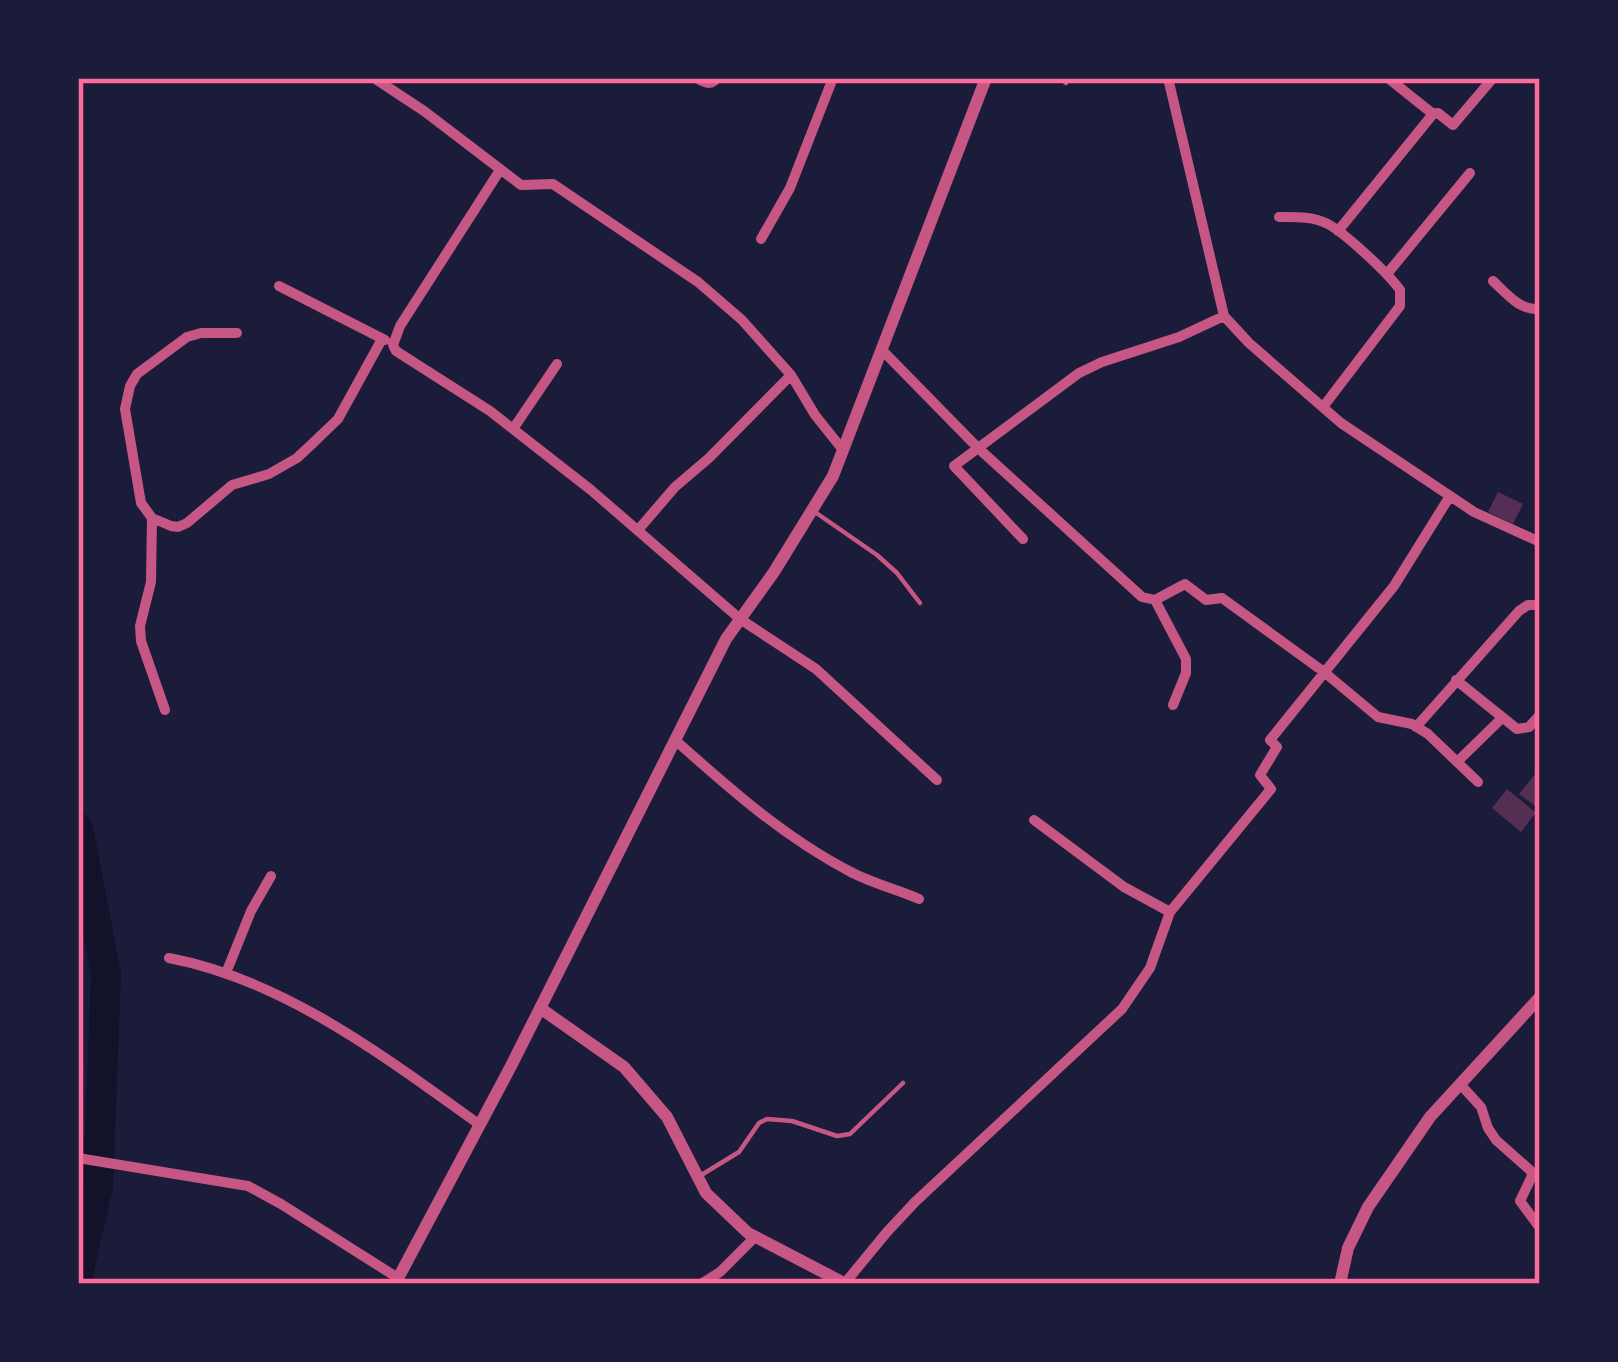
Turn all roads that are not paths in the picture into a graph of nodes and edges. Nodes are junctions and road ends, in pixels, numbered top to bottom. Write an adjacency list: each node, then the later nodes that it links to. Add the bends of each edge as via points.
1 (374, 78): 10 (street)
2 (697, 78): 3 (street)
3 (717, 78)
4 (833, 78): 14 (street)
5 (986, 78): 22 (street)
6 (1168, 78): 19 (street)
7 (1389, 78): 9 (street)
8 (1493, 78): 9 (street, via 1453,125)
9 (1433, 114): 13 (street)
10 (500, 170): 21 (street); 24 (street, via 525,186 553,184 698,282)
11 (1470, 172): 15 (street)
12 (1279, 217): 13 (street, via 1311,218)
13 (1338, 231): 15 (street)
14 (761, 239)
15 (1387, 274): 25 (street, via 1400,290 1400,306)
16 (1493, 281): 18 (street, via 1517,303)
17 (279, 286): 21 (street)
18 (1540, 309)
19 (1224, 316): 25 (street); 27 (street, via 1079,373)
20 (237, 332): 31 (street, via 187,337 130,386 125,409 136,482)
21 (387, 342): 26 (street); 31 (street, via 338,419 297,458 232,485 182,526)
22 (881, 349): 27 (street); 28 (street)
23 (557, 364): 26 (street)
24 (791, 376): 28 (street); 32 (street)
25 (1323, 407): 29 (street)
26 (513, 429): 32 (street)
27 (977, 446): 33 (street, via 954,466); 35 (street, via 1142,597)
28 (843, 450): 30 (street)
29 (1450, 496): 34 (street); 39 (street, via 1394,586)
30 (812, 510): 36 (lane, via 877,555); 38 (street)
31 (152, 518): 42 (street, via 151,582 140,626)
32 (638, 530): 38 (street)
33 (1023, 538)
34 (1540, 542)
35 (1155, 600): 39 (street, via 1185,584 1206,600 1222,598); 41 (street, via 1186,659)
36 (920, 603)
37 (1540, 605): 40 (street, via 1519,611)
38 (740, 620): 46 (street); 48 (street, via 816,669)
39 (1324, 672): 45 (street, via 1378,717); 53 (street, via 1270,740 1277,747 1260,775 1271,788)
40 (1456, 680): 44 (street); 45 (street)
41 (1172, 705)
42 (165, 710)
43 (1540, 715): 44 (street, via 1523,729)
44 (1501, 718): 47 (street)
45 (1416, 727): 47 (street)
46 (675, 740): 52 (street, via 822,856); 57 (street)
47 (1457, 762): 49 (street)
48 (937, 780)
49 (1478, 782)
50 (1034, 820): 53 (street)
51 (272, 875): 55 (street)
52 (919, 899)
53 (1170, 912): 68 (street, via 1150,968 1122,1009 915,1202)
54 (169, 958): 55 (street)
55 (226, 973): 60 (street, via 387,1058)
56 (1540, 997): 59 (street)
57 (541, 1008): 60 (street); 63 (street, via 624,1067 667,1117)
58 (903, 1083): 63 (lane, via 850,1134 767,1119 740,1152)
59 (1460, 1084): 62 (street, via 1496,1140); 69 (street, via 1368,1207)
60 (480, 1125): 66 (street)
61 (78, 1158): 66 (street, via 248,1186)
62 (1536, 1176): 64 (street, via 1520,1201)
63 (698, 1177): 65 (street)
64 (1540, 1228)
65 (755, 1237): 67 (street); 68 (street)
66 (397, 1281)
67 (701, 1284)
68 (846, 1284)
69 (1340, 1284)

